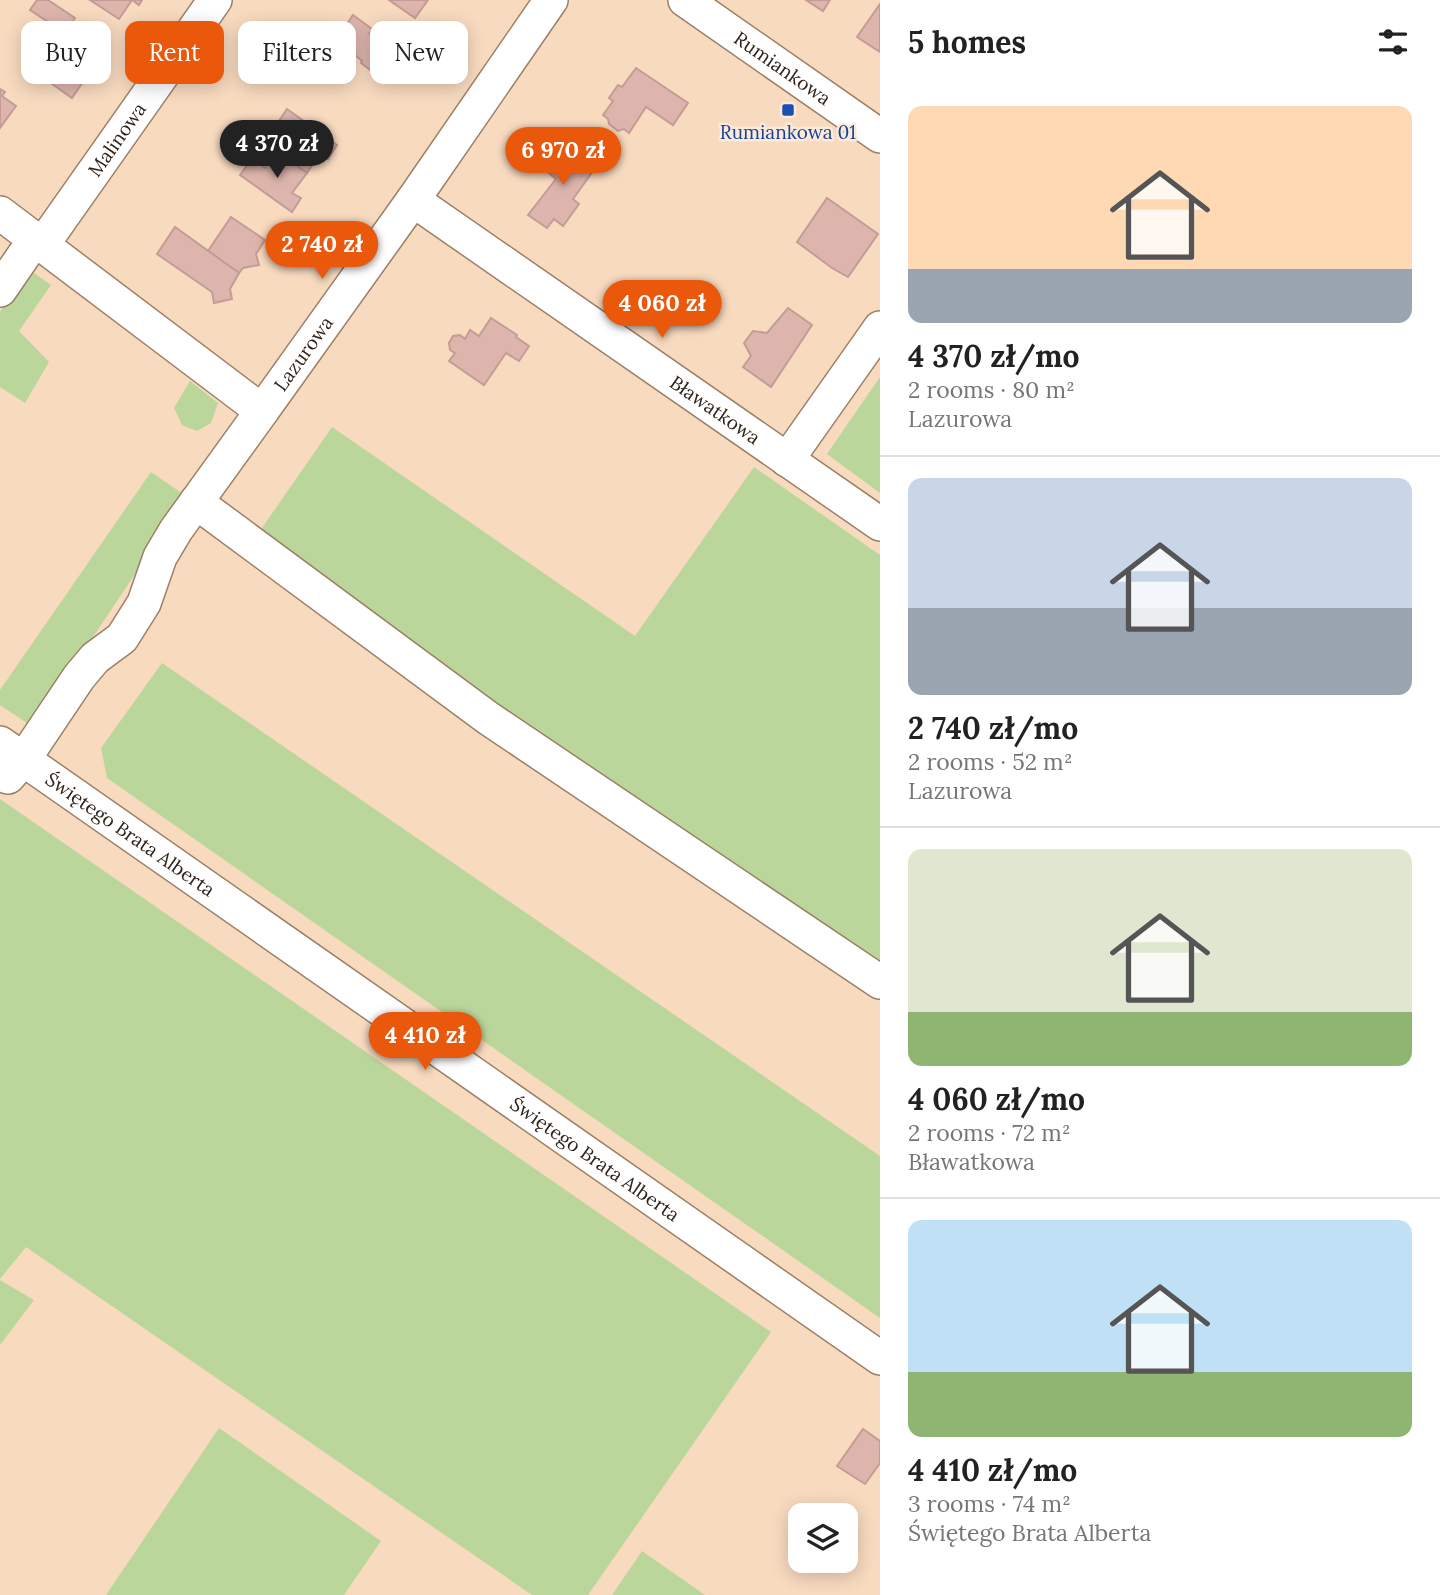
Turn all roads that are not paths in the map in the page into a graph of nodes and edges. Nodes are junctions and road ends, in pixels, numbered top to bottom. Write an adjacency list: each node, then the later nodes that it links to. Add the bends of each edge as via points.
1 (215, 0): 7 (street, Malinowa)
2 (551, 0): 5 (street, Lazurowa)
3 (685, 0): 4 (street, Rumiankowa)
4 (880, 136)
5 (413, 200): 10 (street, Lazurowa); 11 (street, Bławatkowa)
6 (0, 213): 7 (street, Lazurowa)
7 (39, 242): 8 (street, Malinowa); 10 (street, Lazurowa)
8 (0, 290)
9 (880, 328): 11 (street)
10 (262, 411): 12 (street)
11 (787, 460): 13 (street, Bławatkowa)
12 (196, 502): 14 (street, via 160,557 144,603 122,638 95,658); 15 (street, via 488,718)
13 (880, 524)
14 (11, 760): 16 (street, Świętego Brata Alberta)
15 (880, 982)
16 (880, 1358)

